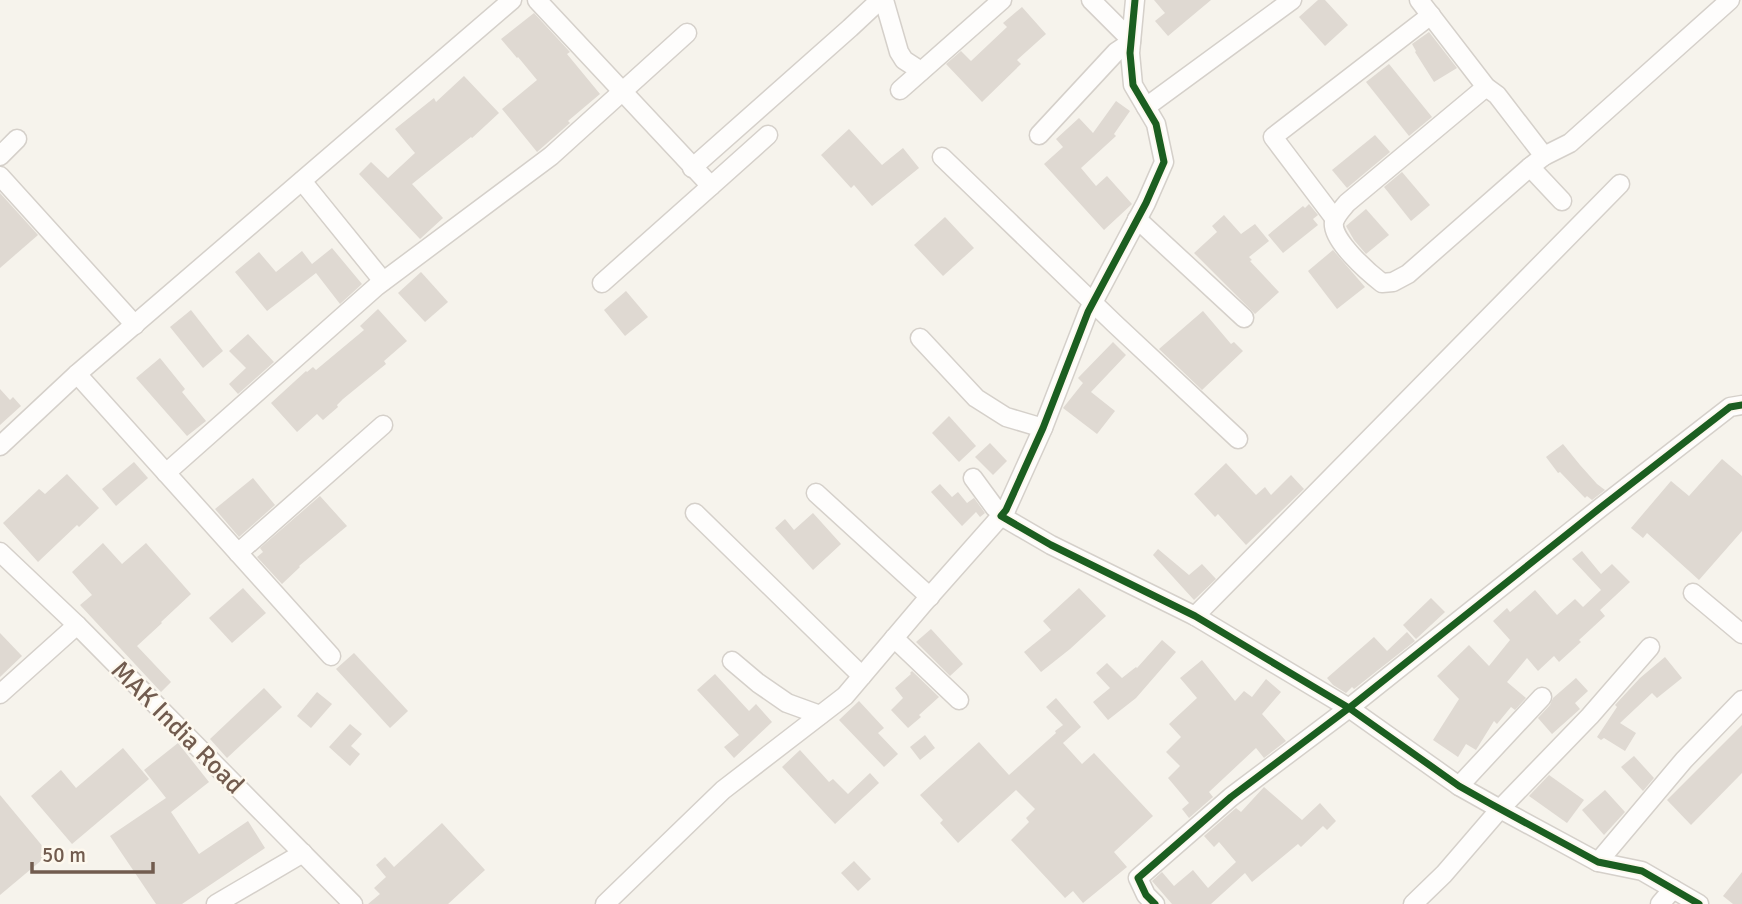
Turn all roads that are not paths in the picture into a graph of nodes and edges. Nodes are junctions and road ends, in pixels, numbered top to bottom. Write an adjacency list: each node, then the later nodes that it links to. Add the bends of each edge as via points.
1 (512, 0): 26 (street)
2 (537, 0): 16 (street)
3 (882, 0): 13 (street, via 898,52); 24 (street)
4 (1002, 0): 13 (street)
5 (1091, 0): 12 (street)
6 (1292, 0): 17 (street)
7 (1419, 0): 10 (street)
8 (1730, 0): 23 (street, via 1570,143)
9 (1138, 4): 12 (street)
10 (1431, 15): 14 (street); 31 (street, via 1273,137)
11 (687, 33): 16 (street)
12 (1131, 41): 17 (street, via 1133,85); 19 (street)
13 (921, 71): 15 (street)
14 (1486, 87): 23 (street, via 1497,95); 31 (street, via 1347,203)
15 (900, 90)
16 (622, 92): 24 (street); 32 (street, via 551,156)
17 (1146, 107): 30 (street, via 1156,124 1164,162)
18 (768, 135): 28 (street)
19 (1039, 135)
20 (16, 139): 21 (street)
21 (0, 156)
22 (942, 157): 34 (street)
23 (1537, 161): 29 (street); 31 (street, via 1408,274 1393,282 1382,283 1367,271 1334,229)
24 (692, 168): 28 (street)
25 (0, 176): 36 (street)
26 (302, 181): 32 (street); 36 (street)
27 (1620, 184): 53 (street)
28 (711, 186): 33 (street)
29 (1562, 201)
30 (1137, 219): 34 (street); 35 (street)
31 (1335, 219)
32 (383, 281): 44 (street)
33 (602, 283)
34 (1093, 302): 41 (street); 42 (street)
35 (1244, 318)
36 (135, 325): 38 (street)
37 (920, 338): 41 (street, via 976,398 1006,417)
38 (77, 374): 43 (street); 44 (street)
39 (1742, 405): 65 (street, via 1730,407)
40 (383, 425): 50 (street)
41 (1043, 428): 48 (street)
42 (1238, 439)
43 (0, 446)
44 (166, 473): 50 (street)
45 (973, 478): 48 (street)
46 (816, 493): 52 (street)
47 (695, 513): 60 (street)
48 (1003, 513): 52 (street); 53 (street, via 1051,545)
49 (0, 552): 54 (street, MAK India Road)
50 (238, 552): 58 (street)
51 (1693, 593): 55 (street)
52 (930, 597): 56 (street)
53 (1195, 617): 65 (street)
54 (77, 625): 61 (street); 69 (street, MAK India Road)
55 (1742, 634)
56 (894, 638): 60 (street); 63 (street)
57 (1650, 647): 68 (street)
58 (331, 656)
59 (732, 662): 66 (street, via 786,703)
60 (862, 676): 66 (street)
61 (0, 694)
62 (1542, 697): 67 (street)
63 (959, 700)
64 (1742, 700): 70 (street)
65 (1349, 708): 67 (street); 75 (street, via 1231,797 1138,878)
66 (820, 715): 74 (street, via 723,789)
67 (1459, 786): 68 (street)
68 (1500, 809): 70 (street); 76 (street)
69 (303, 853): 72 (street); 73 (street, MAK India Road)
70 (1598, 862): 71 (street, via 1642,871)
71 (1673, 889): 77 (street); 78 (street)
72 (216, 904)
73 (354, 904)
74 (605, 904)
75 (1155, 904)
76 (1413, 904)
77 (1660, 904)
78 (1699, 904)

